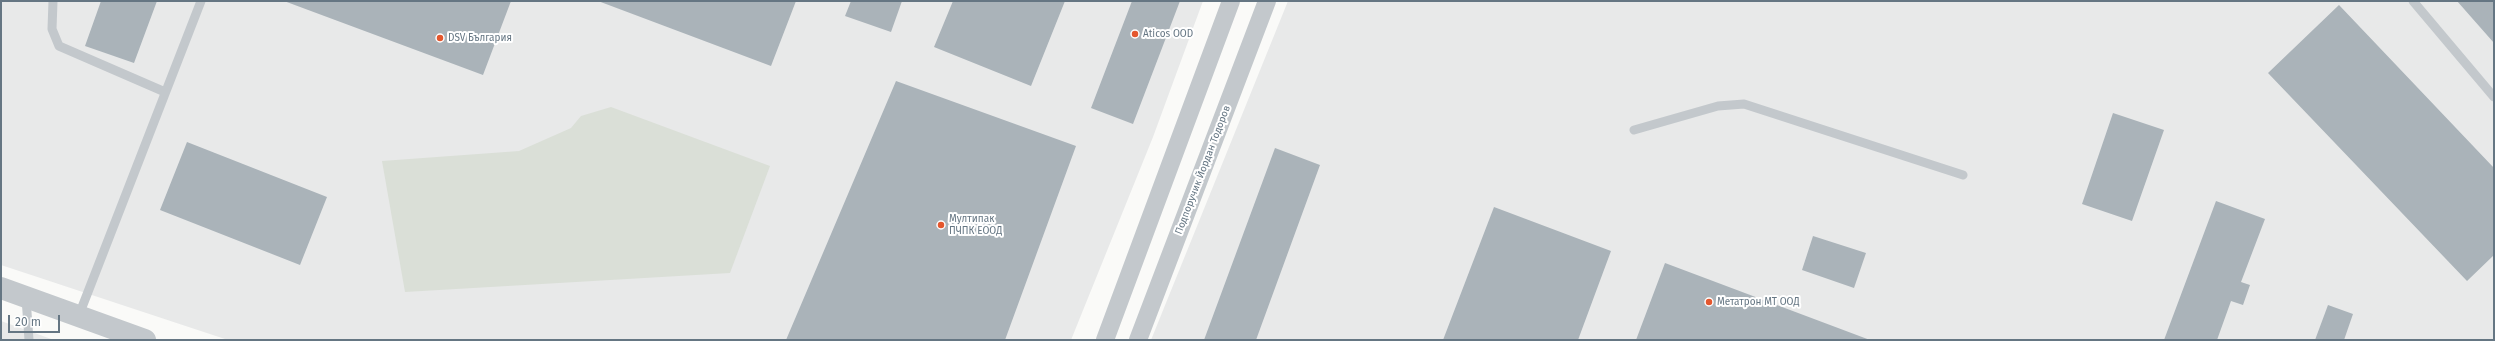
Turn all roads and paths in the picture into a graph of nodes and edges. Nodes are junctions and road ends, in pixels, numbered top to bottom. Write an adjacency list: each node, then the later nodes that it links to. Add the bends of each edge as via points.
1 (53, 1): 6 (lane, via 52,29 59,46)
2 (201, 1): 6 (lane)
3 (1231, 1): 15 (street)
4 (1267, 1): 16 (street, Подпоручик Йордан Тодоров)
5 (2414, 1): 7 (lane)
6 (165, 92): 12 (lane)
7 (2494, 97)
8 (1634, 130): 9 (lane, via 1718,106 1744,104)
9 (1963, 175)
10 (1, 288): 11 (street)
11 (26, 297): 12 (street); 13 (lane)
12 (79, 315): 14 (street)
13 (29, 340)
14 (145, 340)
15 (1105, 340)
16 (1138, 340)

